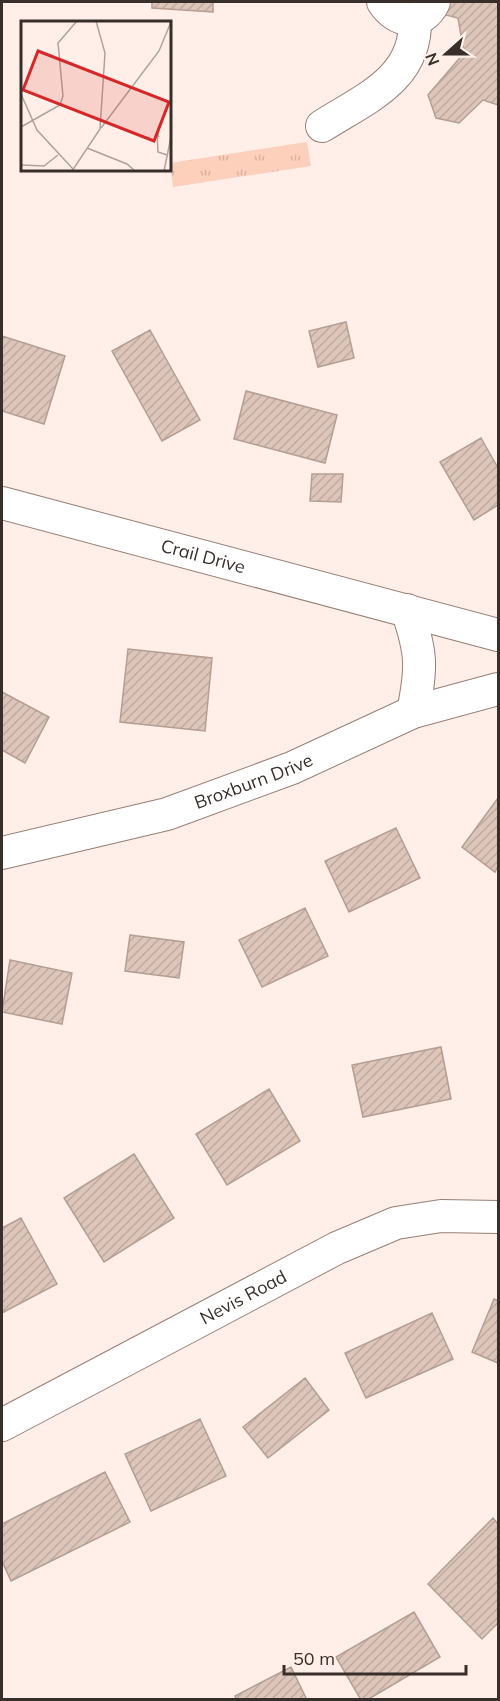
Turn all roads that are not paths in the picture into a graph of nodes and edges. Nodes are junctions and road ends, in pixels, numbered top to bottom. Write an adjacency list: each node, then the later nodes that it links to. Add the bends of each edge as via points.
1 (383, 2): 2 (street, via 391,14)
2 (424, 10): 3 (street, via 405,65 367,98)
3 (322, 126)
4 (2, 503): 5 (street, Crail Drive)
5 (407, 610): 6 (street, Crail Drive); 8 (street, via 418,641 421,673)
6 (498, 635)
7 (498, 689): 8 (street, Broxburn Drive)
8 (412, 712): 9 (street, Broxburn Drive, via 292,768 166,814)
9 (2, 854)
10 (498, 1217): 11 (street, Nevis Road, via 441,1216 396,1223 337,1248)
11 (2, 1425)

